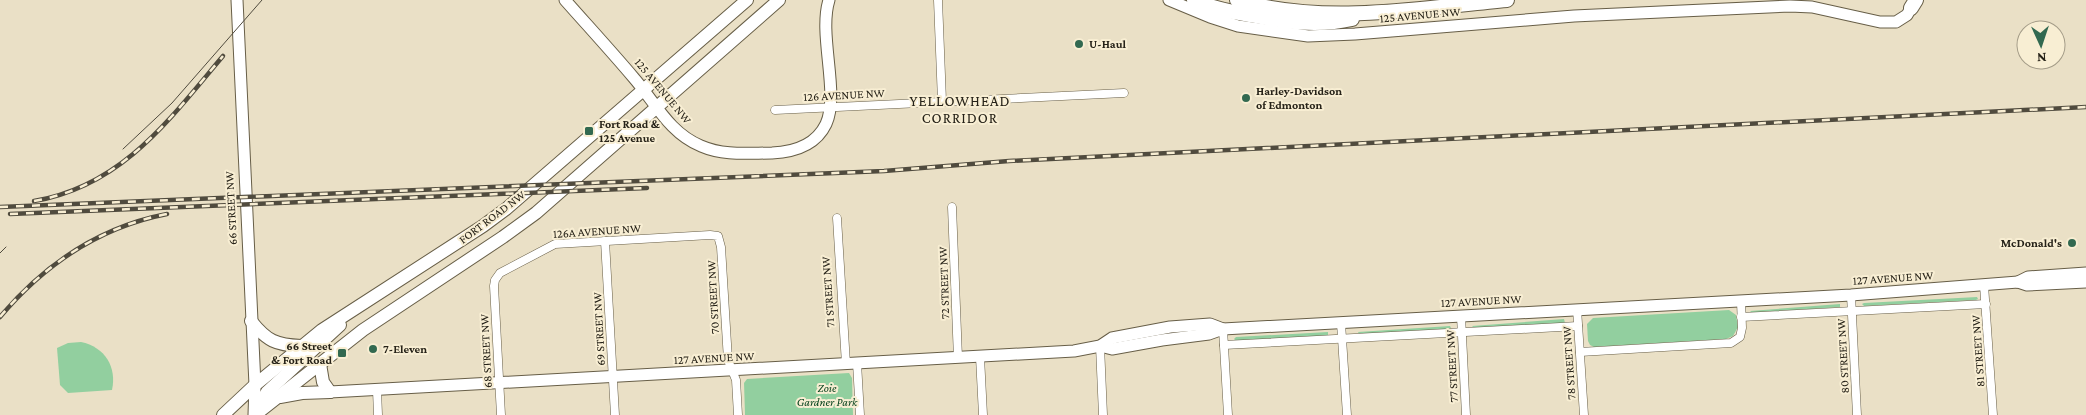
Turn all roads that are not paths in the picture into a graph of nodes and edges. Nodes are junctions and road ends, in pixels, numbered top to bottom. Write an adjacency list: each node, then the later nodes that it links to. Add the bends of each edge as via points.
1 (237, 0): 37 (street, 66 STREET NW)
2 (566, 0): 13 (street, 125 AVENUE NW)
3 (747, 0): 13 (main road, FORT ROAD NW)
4 (778, 0): 16 (main road, FORT ROAD NW)
5 (938, 0): 15 (street)
6 (1170, 0): 11 (street, 125 AVENUE NW, via 1238,26 1308,36 1574,16 1790,6 1896,22 1907,14)
7 (1194, 0): 12 (highway, via 1234,13 1302,24 1335,23)
8 (1237, 0): 12 (highway, via 1294,11)
9 (1507, 0): 12 (highway)
10 (829, 1): 17 (street, via 826,17)
11 (1912, 3)
12 (1396, 10)
13 (643, 89): 16 (street, 125 AVENUE NW); 33 (main road, FORT ROAD NW, via 483,226)
14 (1124, 93): 15 (street, 126 AVENUE NW)
15 (942, 101): 17 (street, 126 AVENUE NW)
16 (656, 107): 17 (street, 125 AVENUE NW, via 673,128 694,143 711,150 740,154 784,152 808,144 825,126); 49 (main road, FORT ROAD NW, via 529,218 363,330)
17 (830, 107): 18 (street, 126 AVENUE NW)
18 (775, 110)
19 (952, 208): 48 (street, 72 STREET NW)
20 (837, 218): 50 (street, 71 STREET NW)
21 (718, 236): 22 (street, 126A AVENUE NW); 51 (street, 70 STREET NW, via 728,360)
22 (605, 241): 27 (street, 126A AVENUE NW, via 555,244 500,273); 52 (street, 69 STREET NW)
23 (2086, 272): 24 (street)
24 (2068, 279): 25 (street, 127 AVENUE NW); 26 (street, 127 AVENUE NW, via 2028,277 2018,282); 28 (street)
25 (2086, 282)
26 (1984, 285): 29 (street, 127 AVENUE NW); 31 (street, 81 STREET NW)
27 (494, 286): 53 (street, 68 STREET NW)
28 (2086, 286)
29 (1851, 295): 30 (street, 127 AVENUE NW); 34 (street, 80 STREET NW)
30 (1740, 301): 32 (street, 127 AVENUE NW); 36 (street)
31 (1986, 304): 34 (street); 73 (street, 81 STREET NW)
32 (1577, 310): 35 (street, 127 AVENUE NW); 39 (street, 78 STREET NW)
33 (354, 311): 44 (main road, FORT ROAD NW); 60 (main road, via 266,393)
34 (1852, 311): 36 (street); 72 (street, 80 STREET NW)
35 (1460, 316): 38 (street, 127 AVENUE NW); 41 (street, 77 STREET NW)
36 (1741, 317): 46 (street, via 1740,338 1731,343)
37 (251, 321): 44 (main road, via 274,342); 54 (street, 66 STREET NW)
38 (1341, 323): 40 (street, 127 AVENUE NW); 42 (street)
39 (1578, 326): 41 (street); 46 (street, 78 STREET NW)
40 (1223, 329): 43 (street); 45 (street, 127 AVENUE NW, via 1210,324 1170,327 1112,338)
41 (1462, 332): 42 (street); 70 (street, 77 STREET NW)
42 (1342, 339): 43 (street); 69 (street)
43 (1224, 345): 68 (street)
44 (301, 346): 54 (main road, FORT ROAD NW)
45 (1100, 346): 47 (street, 127 AVENUE NW, via 1074,351); 67 (street)
46 (1580, 352): 71 (street, 78 STREET NW)
47 (980, 357): 48 (street, 127 AVENUE NW); 66 (street)
48 (958, 358): 50 (street, 127 AVENUE NW)
49 (320, 364): 56 (main road, via 323,382); 57 (main road, FORT ROAD NW)
50 (852, 364): 51 (street, 127 AVENUE NW); 65 (street, 71 STREET NW)
51 (732, 370): 52 (street, 127 AVENUE NW); 64 (street, 70 STREET NW, via 736,380)
52 (613, 377): 53 (street, 127 AVENUE NW); 63 (street, 69 STREET NW)
53 (499, 383): 55 (street, 127 AVENUE NW); 62 (street, 68 STREET NW)
54 (255, 385): 58 (main road, FORT ROAD NW); 59 (main road); 60 (street, 66 STREET NW)
55 (377, 390): 56 (street, 127 AVENUE NW); 61 (street)
56 (330, 392): 57 (main road)
57 (279, 397): 60 (main road, FORT ROAD NW)
58 (223, 415)
59 (234, 415)
60 (254, 415)
61 (378, 415)
62 (501, 415)
63 (615, 415)
64 (738, 415)
65 (860, 415)
66 (983, 415)
67 (1103, 415)
68 (1228, 415)
69 (1347, 415)
70 (1466, 415)
71 (1584, 415)
72 (1857, 415)
73 (1994, 415)

